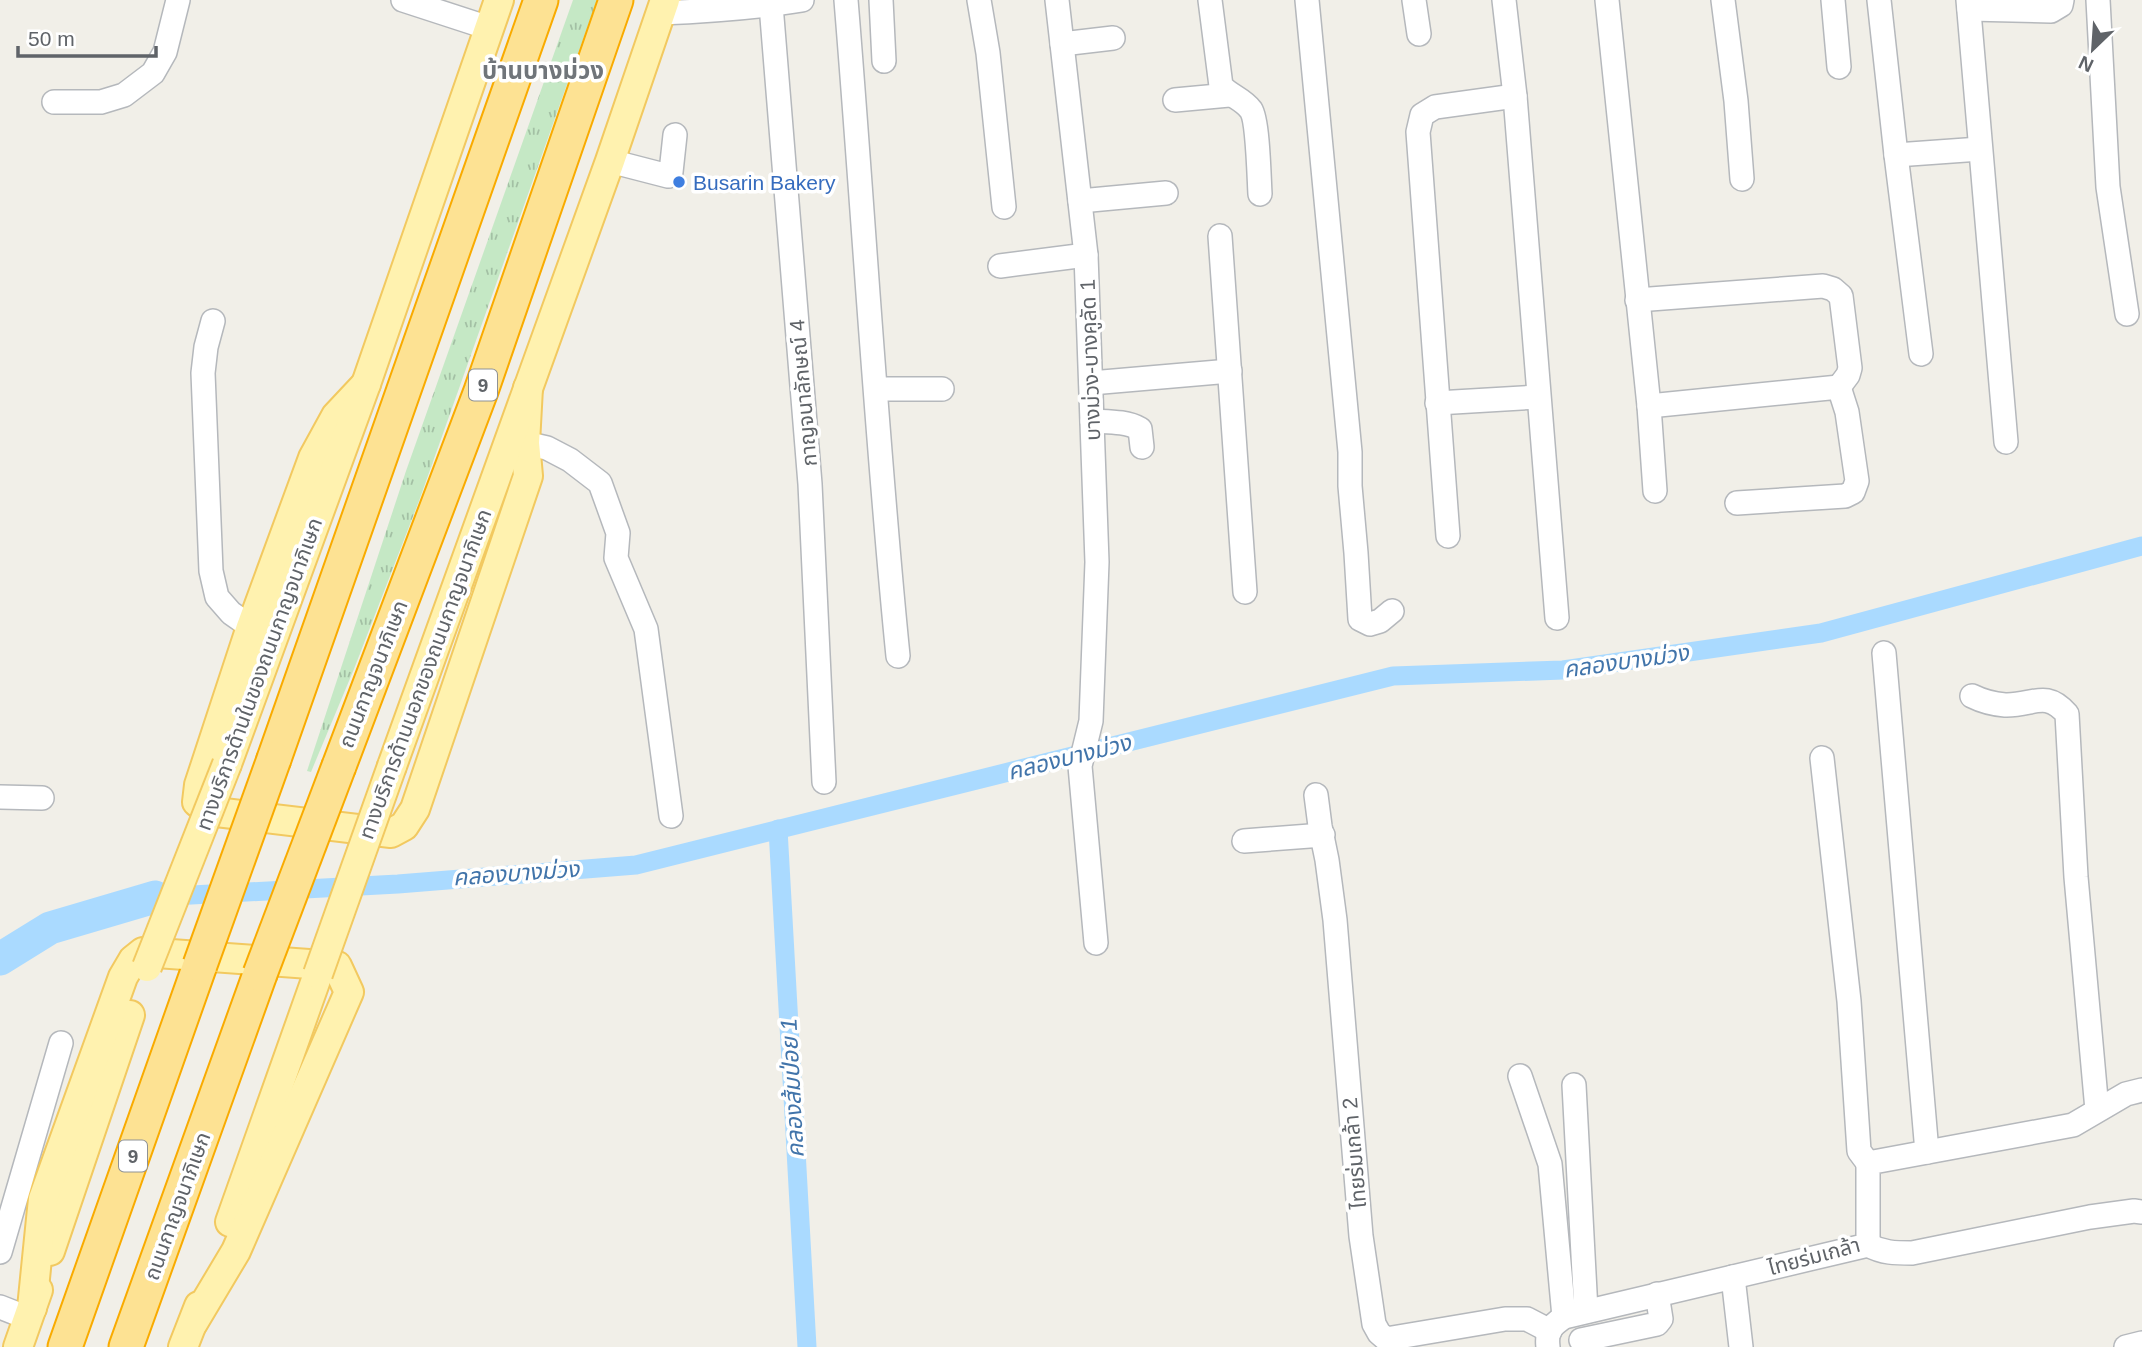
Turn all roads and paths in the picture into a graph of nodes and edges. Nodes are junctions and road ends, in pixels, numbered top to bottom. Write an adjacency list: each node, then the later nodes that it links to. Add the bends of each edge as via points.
1 (178, 0): 33 (street, via 165,52 153,73 124,95 102,102)
2 (403, 0): 24 (street)
3 (499, 0): 24 (main road, ทางบริการด้านในของถนนกาญจนาภิเษก)
4 (541, 0): 102 (highway, 9, bridge)
5 (615, 0): 103 (highway, ถนนกาญจนาภิเษก / 9, bridge, via 481,391 260,974)
6 (846, 0): 55 (street)
7 (881, 0): 28 (street)
8 (979, 0): 42 (street)
9 (1057, 0): 27 (street, บางม่วง-บางคูลัด 1)
10 (1210, 0): 30 (street, via 1221,86)
11 (1307, 0): 68 (street, via 1350,452 1360,619 1370,624)
12 (1414, 0): 25 (street)
13 (1504, 0): 31 (street)
14 (1607, 0): 46 (street)
15 (1723, 0): 38 (street)
16 (1833, 0): 29 (street)
17 (1879, 0): 36 (street)
18 (2062, 0): 22 (street, via 2051,11)
19 (2098, 0): 47 (street, via 2108,187)
20 (790, 2): 23 (street, via 715,11); 75 (street, กาญจนาลักษณ์ 4)
21 (1969, 4): 22 (street); 35 (street)
22 (1993, 5)
23 (662, 6): 37 (main road, ทางบริการด้านนอกของถนนกาญจนาภิเษก)
24 (489, 28): 52 (main road, ทางบริการด้านในของถนนกาญจนาภิเษก)
25 (1419, 34)
26 (1112, 38): 27 (street)
27 (1062, 44): 41 (street, บางม่วง-บางคูลัด 1)
28 (884, 61)
29 (1839, 67)
30 (1229, 95): 32 (street); 40 (street, via 1243,101 1253,114)
31 (1515, 96): 57 (street); 58 (street, via 1435,107 1422,115 1418,132)
32 (1175, 100)
33 (54, 102)
34 (675, 135): 37 (street, via 668,176)
35 (1980, 149): 36 (street); 61 (street)
36 (1896, 155): 49 (street)
37 (610, 161): 54 (main road, ทางบริการด้านนอกของถนนกาญจนาภิเษก)
38 (1742, 179)
39 (1166, 193): 41 (street)
40 (1260, 194)
41 (1080, 201): 44 (street, บางม่วง-บางคูลัด 1)
42 (1004, 207)
43 (1220, 236): 50 (street)
44 (1086, 255): 45 (street); 51 (street, บางม่วง-บางคูลัด 1)
45 (1000, 267)
46 (1637, 300): 53 (street, via 1823,286 1833,289 1841,296 1850,368); 59 (street)
47 (2127, 314)
48 (213, 321): 70 (street, via 203,373 211,571 216,597)
49 (1921, 354)
50 (1230, 371): 51 (street); 67 (street)
51 (1091, 383): 60 (street, บางม่วง-บางคูลัด 1)
52 (366, 384): 70 (main road, via 336,416 313,458); 96 (main road, ทางบริการด้านในของถนนกาญจนาภิเษก, bridge, via 227,764 147,967)
53 (1839, 387): 59 (street); 65 (street, via 1857,481 1853,492)
54 (528, 388): 62 (main road); 98 (main road, ทางบริการด้านนอกของถนนกาญจนาภิเษก, bridge)
55 (876, 389): 56 (street); 72 (street)
56 (942, 389)
57 (1538, 397): 58 (street); 69 (street)
58 (1437, 403): 66 (street)
59 (1650, 406): 64 (street)
60 (1092, 421): 63 (street, via 1135,426 1140,429); 82 (street, บางม่วง-บางคูลัด 1, via 1097,562 1091,721 1080,766)
61 (2006, 442)
62 (526, 443): 70 (main road, via 528,476 415,809 404,826 391,833 208,811 197,802); 79 (street, via 570,460 600,483 618,533 616,558 646,629)
63 (1142, 447)
64 (1655, 491)
65 (1737, 503)
66 (1448, 536)
67 (1245, 592)
68 (1392, 611)
69 (1557, 618)
70 (251, 627)
71 (1884, 653): 88 (street)
72 (898, 656)
73 (1972, 696): 87 (street, via 2006,705 2047,699 2067,714 2076,877)
74 (1822, 758): 89 (street, ไทยร่มเกล้า, via 1849,1001 1859,1151)
75 (824, 782)
76 (1316, 795): 80 (street, ไทยร่มเกล้า 2)
77 (0, 797): 78 (street)
78 (42, 798)
79 (671, 816)
80 (1323, 835): 81 (street); 97 (street, ไทยร่มเกล้า 2, via 1335,920 1361,1236 1374,1324 1386,1339 1505,1319)
81 (1244, 841)
82 (1096, 943)
83 (61, 1043): 92 (street)
84 (1520, 1076): 97 (street, via 1550,1164)
85 (1574, 1085): 97 (street)
86 (2142, 1090): 87 (street)
87 (2098, 1110): 88 (street, via 2073,1125)
88 (1927, 1152): 89 (street)
89 (1868, 1163): 91 (street, ไทยร่มเกล้า)
90 (2142, 1212): 91 (street, via 2090,1217 1912,1253 1880,1252)
91 (1868, 1245): 93 (street, ไทยร่มเกล้า)
92 (0, 1252)
93 (1733, 1277): 94 (street, ไทยร่มเกล้า); 104 (street)
94 (1657, 1294): 97 (street, ไทยร่มเกล้า); 99 (street, via 1661,1319 1657,1324)
95 (0, 1307): 96 (street)
96 (30, 1313): 98 (main road, via 43,1199 132,960 143,952 337,966 349,992 236,1251); 101 (main road, ทางบริการด้านในของถนนกาญจนาภิเษก)
97 (1562, 1326)
98 (188, 1335)
99 (1581, 1340)
100 (2142, 1343): 105 (street)
101 (18, 1347)
102 (65, 1347)
103 (126, 1347)
104 (1741, 1347)
105 (2126, 1347)

